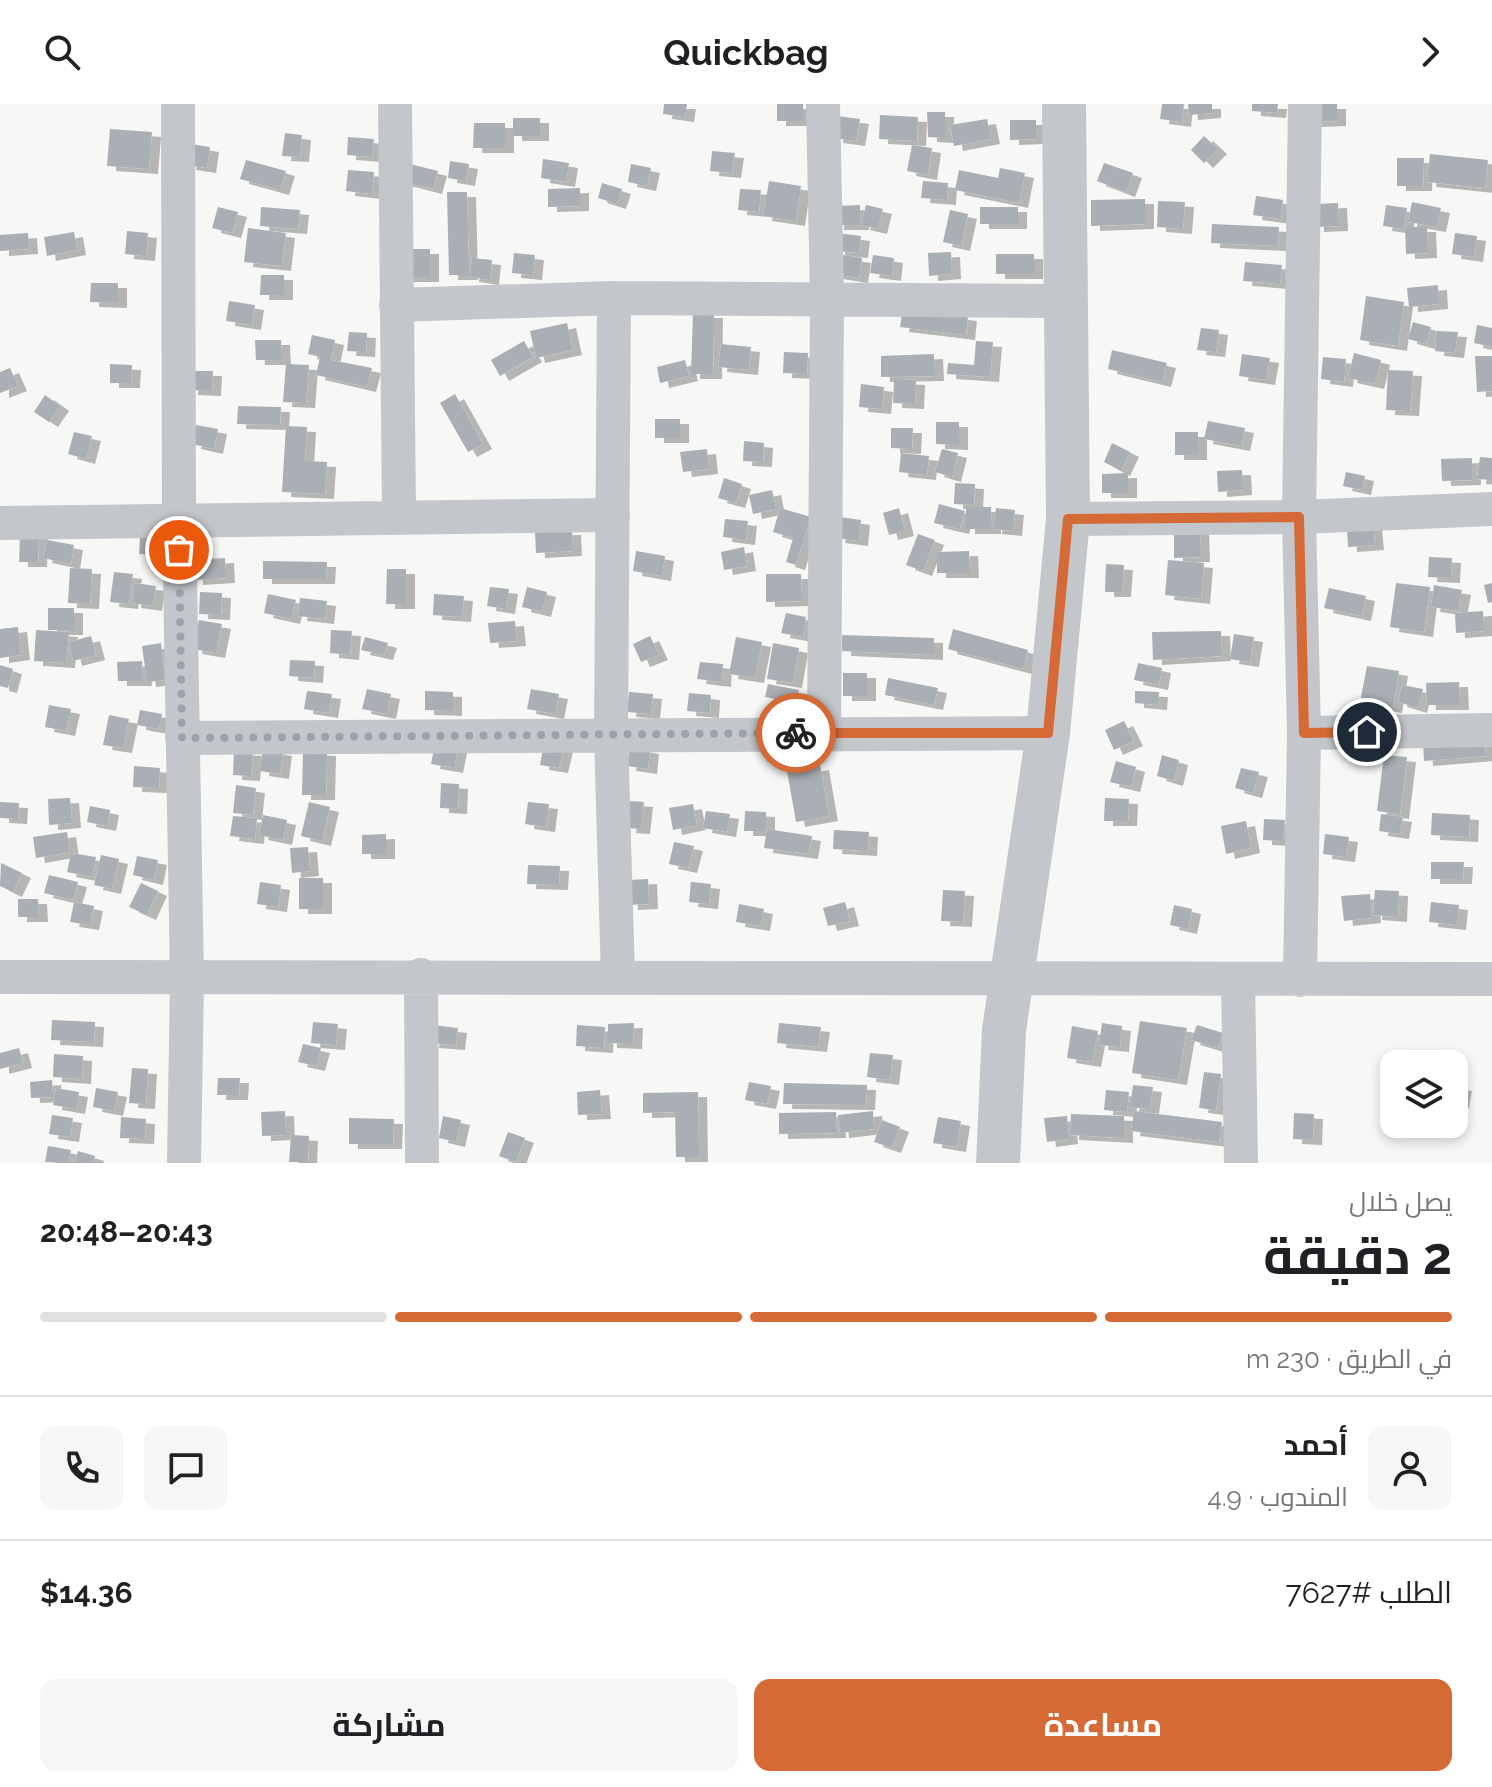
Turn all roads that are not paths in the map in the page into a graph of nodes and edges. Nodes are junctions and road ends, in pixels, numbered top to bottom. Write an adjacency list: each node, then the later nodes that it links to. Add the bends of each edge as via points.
1 (178, 104): 14 (street)
2 (395, 104): 9 (street)
3 (823, 104): 6 (street)
4 (1064, 104): 8 (street)
5 (1305, 104): 13 (street)
6 (827, 297): 7 (street); 8 (street); 18 (street)
7 (614, 298): 9 (street); 11 (street)
8 (1066, 301): 15 (street)
9 (396, 305): 12 (street)
10 (1492, 509): 13 (street)
11 (613, 515): 12 (street); 21 (street)
12 (399, 516): 14 (street)
13 (1299, 517): 15 (street); 20 (street)
14 (179, 519): 16 (street); 22 (street)
15 (1068, 519): 19 (street)
16 (0, 523)
17 (1492, 730): 20 (street)
18 (824, 732): 19 (street); 21 (street)
19 (1048, 733): 27 (street)
20 (1304, 733): 30 (street)
21 (611, 736): 22 (street); 25 (street)
22 (182, 738): 26 (street)
23 (421, 975): 25 (street); 26 (street); 32 (street)
24 (0, 977): 26 (street)
25 (618, 977): 27 (street)
26 (187, 979): 31 (street)
27 (1013, 979): 28 (street); 33 (street, via 999,1092)
28 (1238, 979): 30 (street); 34 (street)
29 (1492, 979): 30 (street)
30 (1300, 980)
31 (184, 1163)
32 (422, 1163)
33 (998, 1163)
34 (1241, 1163)

